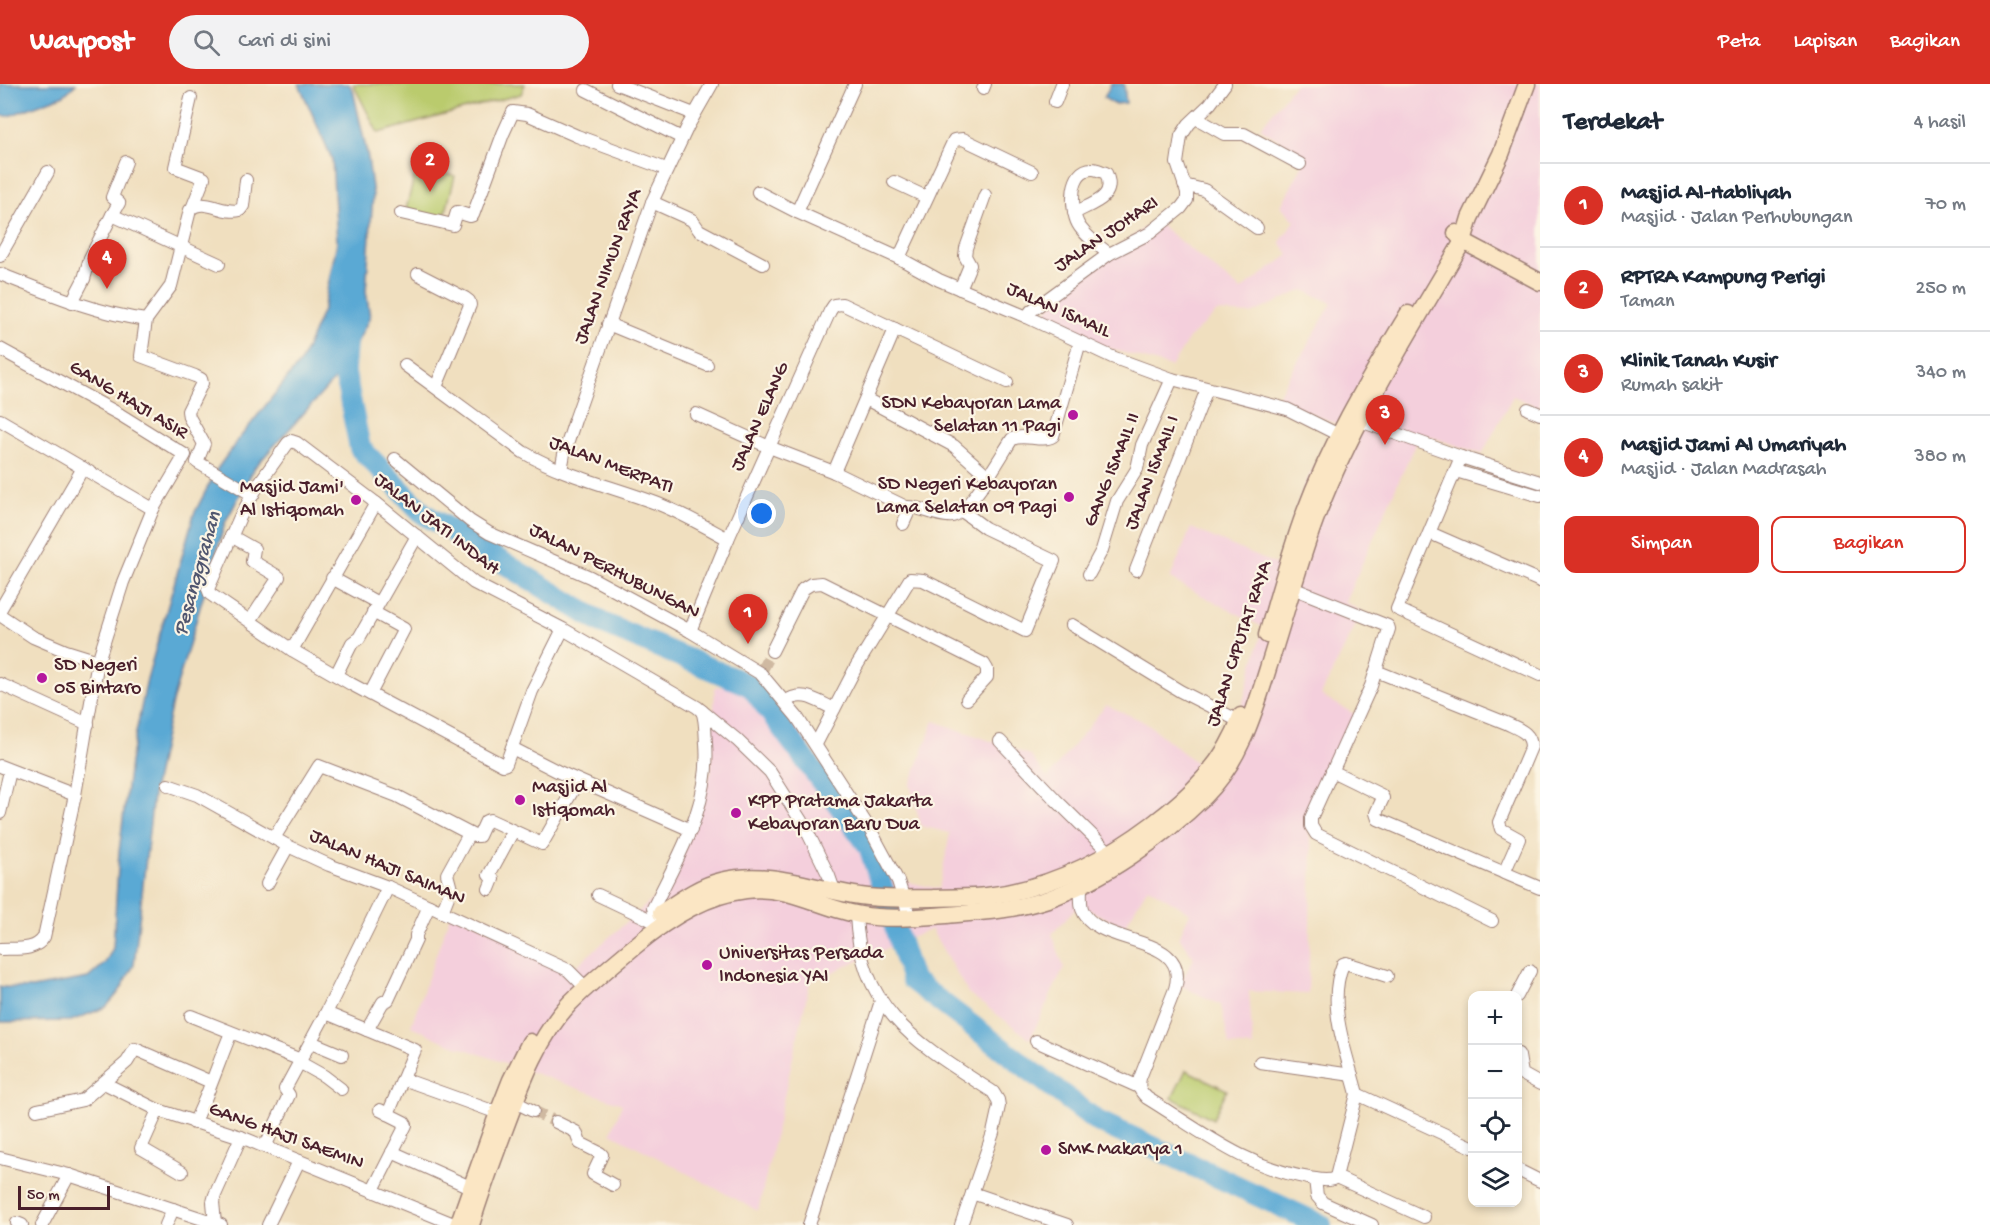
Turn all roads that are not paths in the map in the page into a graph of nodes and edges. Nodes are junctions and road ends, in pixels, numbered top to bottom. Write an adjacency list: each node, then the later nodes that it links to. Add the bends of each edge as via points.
1 (617, 84): 10 (street)
2 (712, 84): 10 (street, JALAN NIMUN RAYA)
3 (855, 84): 26 (street)
4 (1062, 84): 9 (street)
5 (1224, 84): 11 (street, JALAN JOHARI)
6 (1527, 84): 31 (main road, JALAN CIPUTAT RAYA, via 1501,154)
7 (586, 90): 12 (street)
8 (191, 98): 25 (street, via 175,167 204,178)
9 (1055, 102)
10 (694, 114): 12 (street, JALAN NIMUN RAYA)
11 (1196, 118): 14 (street, via 1224,134 1244,134); 20 (street, JALAN JOHARI, via 1181,136 1178,150 1177,163)
12 (682, 138): 15 (street, JALAN NIMUN RAYA)
13 (126, 162): 29 (street, via 112,197 119,203)
14 (1300, 164)
15 (666, 169): 24 (street, JALAN NIMUN RAYA); 27 (street, via 527,114 513,112 473,215 457,212 453,225)
16 (48, 172): 34 (street)
17 (1032, 172): 23 (street, via 956,137)
18 (246, 180): 25 (street, via 243,206 237,212 201,204)
19 (894, 182): 23 (street)
20 (1184, 184): 30 (street, via 1204,190); 33 (street, JALAN JOHARI, via 1187,200 1182,208 1150,233)
21 (758, 192): 26 (street, JALAN ISMAIL)
22 (985, 195): 41 (street, via 966,249 970,265)
23 (926, 197): 35 (street)
24 (652, 202): 37 (street, via 692,220 699,230); 45 (street, JALAN NIMUN RAYA)
25 (193, 206): 32 (street)
26 (797, 212): 35 (street, JALAN ISMAIL)
27 (402, 213)
28 (1074, 213): 33 (street, via 1079,225)
29 (112, 215): 32 (street); 42 (street)
30 (1257, 228)
31 (1459, 236): 40 (main road); 57 (main road, JALAN CIPUTAT RAYA)
32 (181, 247): 36 (street); 44 (street, via 171,286)
33 (1109, 254): 43 (street, JALAN JOHARI)
34 (0, 256)
35 (899, 258): 41 (street, JALAN ISMAIL)
36 (219, 264)
37 (763, 264)
38 (0, 273): 42 (street)
39 (418, 273): 53 (street, via 465,298 470,305)
40 (1540, 282)
41 (960, 289): 43 (street, JALAN ISMAIL)
42 (72, 302): 44 (street)
43 (1027, 317): 47 (street, JALAN ISMAIL)
44 (147, 320): 69 (street, GANG HAJI ASIR, via 141,356 201,379 188,411 204,444 197,462)
45 (608, 324): 50 (street); 64 (street, JALAN NIMUN RAYA)
46 (895, 329): 52 (street); 55 (street); 60 (street, JALAN ELANG, via 842,304 834,305)
47 (1080, 342): 51 (street, JALAN ISMAIL); 67 (street, via 1055,432 1049,438 1012,439)
48 (0, 350): 73 (street, GANG HAJI ASIR, via 185,454)
49 (405, 365): 53 (street, JALAN MERPATI)
50 (707, 365)
51 (1172, 379): 54 (street, JALAN ISMAIL); 81 (street, GANG ISMAIL II, via 1142,445 1137,469 1117,501 1102,550)
52 (1007, 382)
53 (436, 387): 64 (street, JALAN MERPATI, via 523,452)
54 (1207, 389): 59 (street, JALAN ISMAIL, via 1287,409); 80 (street, JALAN ISMAIL I)
55 (866, 399): 66 (street); 67 (street, via 954,446)
56 (696, 414): 60 (street)
57 (1354, 419): 59 (main road, JALAN CIPUTAT RAYA); 61 (street)
58 (0, 420): 63 (street)
59 (1345, 438): 84 (main road, JALAN CIPUTAT RAYA, via 1305,512)
60 (769, 447): 66 (street); 79 (street, JALAN ELANG)
61 (1461, 457): 65 (street); 68 (street)
62 (395, 459): 92 (street, JALAN PERHUBUNGAN, via 470,521)
63 (83, 468): 73 (street); 86 (street)
64 (561, 470): 79 (street, JALAN MERPATI, via 661,505)
65 (1456, 471): 70 (street); 76 (street)
66 (834, 472): 72 (street)
67 (988, 476): 74 (street)
68 (1540, 482)
69 (249, 493): 71 (street, JALAN JATI INDAH, via 288,443 294,441); 77 (street, JALAN JATI INDAH)
70 (1540, 496)
71 (376, 503): 78 (street, JALAN JATI INDAH); 82 (street)
72 (906, 507): 74 (street, via 950,516); 75 (street, via 908,513)
73 (153, 509): 95 (street, via 123,582)
74 (962, 511): 88 (street, via 985,528 1054,561 1024,630 915,578 910,579)
75 (903, 524)
76 (1430, 533): 83 (street); 98 (street, via 1397,609)
77 (231, 536): 89 (street, JALAN JATI INDAH, via 208,592); 89 (street, via 254,549 252,561 279,577)
78 (417, 536): 85 (street); 91 (street, JALAN JATI INDAH, via 474,583)
79 (728, 539): 92 (street)
80 (1136, 570)
81 (1089, 574)
82 (332, 578): 85 (street); 93 (street)
83 (1540, 581)
84 (1288, 586): 96 (street, via 1389,624); 105 (main road, JALAN CIPUTAT RAYA); 124 (main road, JALAN CIPUTAT RAYA, via 1248,729 1225,771 1206,795 1165,830 1121,863)
85 (376, 607): 97 (street); 100 (street, via 404,629)
86 (0, 610)
87 (0, 615): 95 (street, via 33,637)
88 (889, 615): 94 (street, via 828,585 811,584 803,589); 101 (street, via 984,664 987,677); 103 (street)
89 (250, 621): 93 (street)
90 (1072, 625): 105 (street, via 1175,688)
91 (563, 629): 104 (street, JALAN JATI INDAH); 109 (street, via 540,672)
92 (690, 631): 102 (street, JALAN PERHUBUNGAN, via 761,672)
93 (292, 650): 97 (street)
94 (772, 651)
95 (98, 661): 106 (street)
96 (1376, 671): 111 (street); 122 (street, via 1497,719 1531,739 1500,822 1501,829 1519,839)
97 (336, 675): 100 (street)
98 (1540, 675)
99 (0, 684): 106 (street)
100 (370, 694): 109 (street, via 503,765)
101 (967, 699)
102 (785, 702): 103 (street, via 803,694); 108 (street, JALAN PERHUBUNGAN)
103 (834, 709): 108 (street)
104 (702, 711): 116 (street, via 708,765 703,796); 128 (street, JALAN JATI INDAH, via 770,772 805,827)
105 (1239, 721): 121 (main road, JALAN CIPUTAT RAYA, via 1226,749 1198,784 1161,818)
106 (88, 724): 114 (street)
107 (1000, 741): 121 (street)
108 (816, 744): 130 (street, JALAN PERHUBUNGAN, via 898,881)
109 (512, 748): 112 (street)
110 (5, 769): 114 (street); 115 (street)
111 (1332, 771): 122 (street, via 1381,795 1378,819); 137 (street, via 1311,818 1316,834)
112 (578, 781): 116 (street); 117 (street, via 543,843)
113 (168, 785): 119 (street, JALAN HAJI SAIMAN, via 197,795)
114 (75, 795): 138 (street, via 44,937 34,947)
115 (0, 813)
116 (691, 830): 135 (street, via 653,908)
117 (513, 831): 118 (street, via 488,820 479,836); 127 (street, via 489,875 493,879)
118 (469, 834): 119 (street, via 397,796 319,766); 132 (street, via 447,874 451,889)
119 (274, 838): 120 (street, JALAN HAJI SAIMAN)
120 (288, 846): 123 (street); 125 (street, JALAN HAJI SAIMAN)
121 (1110, 852): 130 (main road, JALAN CIPUTAT RAYA, via 1035,887 987,896)
122 (1504, 873): 126 (street)
123 (267, 884)
124 (1081, 885): 136 (main road, JALAN CIPUTAT RAYA, via 1045,900 990,912); 159 (street, via 1083,911 1092,922 1158,950 1177,967 1178,981)
125 (388, 887): 131 (street, JALAN HAJI SAIMAN); 144 (street)
126 (1540, 888)
127 (489, 889)
128 (834, 890): 130 (main road, JALAN CIPUTAT RAYA); 135 (main road, JALAN CIPUTAT RAYA, via 776,878 720,881 685,897)
129 (598, 895): 135 (street)
130 (895, 898): 134 (main road); 136 (street, JALAN PERHUBUNGAN)
131 (429, 906): 132 (street, JALAN HAJI SAIMAN); 146 (street, via 388,999 382,1002)
132 (442, 912): 141 (street, JALAN HAJI SAIMAN, via 568,970)
133 (856, 915): 134 (main road, JALAN CIPUTAT RAYA); 141 (main road, JALAN CIPUTAT RAYA, via 777,890 749,889 723,894 658,926); 143 (street, via 864,968)
134 (877, 917): 136 (main road, JALAN CIPUTAT RAYA)
135 (654, 918): 141 (main road, JALAN CIPUTAT RAYA, via 615,949)
136 (907, 918)
137 (1492, 921)
138 (0, 949)
139 (1530, 971): 142 (street)
140 (1387, 976): 154 (street, via 1346,963 1341,967 1336,995)
141 (584, 985): 162 (main road, via 538,1049); 166 (main road, via 548,1014 511,1080)
142 (1520, 991)
143 (881, 1001): 184 (street, via 918,1040 993,1092 998,1100 993,1132); 193 (street)
144 (326, 1013): 146 (street); 149 (street)
145 (190, 1016): 147 (street)
146 (367, 1030): 155 (street, via 415,1050)
147 (231, 1033): 151 (street); 156 (street)
148 (1036, 1041): 159 (street)
149 (311, 1042): 150 (street); 151 (street)
150 (342, 1055)
151 (300, 1061): 160 (street); 171 (street, via 285,1089 289,1095)
152 (1260, 1062): 154 (street)
153 (1522, 1073): 158 (street)
154 (1352, 1075): 161 (street)
155 (403, 1079): 166 (street); 172 (street, via 384,1112 406,1125)
156 (211, 1082): 157 (street, via 135,1049); 168 (street)
157 (104, 1083): 163 (street, via 83,1101); 164 (street, GANG HAJI SAEMIN)
158 (1540, 1084)
159 (1138, 1087): 179 (street, via 1147,1098 1227,1150 1288,1174)
160 (341, 1089)
161 (1357, 1094): 170 (street); 178 (street)
162 (514, 1102): 165 (street); 192 (main road)
163 (37, 1110)
164 (158, 1110): 168 (street, GANG HAJI SAEMIN); 175 (street, via 141,1148)
165 (533, 1111)
166 (498, 1113): 182 (main road)
167 (556, 1122): 181 (street, via 576,1132 580,1143 600,1152 593,1173)
168 (194, 1123): 169 (street, GANG HAJI SAEMIN)
169 (241, 1137): 171 (street, GANG HAJI SAEMIN); 187 (street, via 213,1202)
170 (1468, 1145)
171 (265, 1147): 174 (street, GANG HAJI SAEMIN)
172 (392, 1152): 182 (street); 183 (street)
173 (0, 1158): 177 (street)
174 (299, 1161): 183 (street, GANG HAJI SAEMIN); 190 (street)
175 (182, 1172)
176 (1522, 1172): 180 (street)
177 (69, 1175): 185 (street); 188 (street)
178 (1336, 1177): 179 (street, via 1330,1181); 186 (street)
179 (1315, 1179): 196 (street, via 1317,1196 1323,1203)
180 (1540, 1181)
181 (613, 1185)
182 (470, 1187): 191 (main road)
183 (373, 1190): 191 (street, GANG HAJI SAEMIN)
184 (972, 1192): 194 (street); 195 (street)
185 (173, 1209): 187 (street); 189 (street)
186 (1424, 1217)
187 (218, 1224)
188 (42, 1225)
189 (166, 1225)
190 (268, 1225)
191 (457, 1225)
192 (471, 1225)
193 (809, 1225)
194 (961, 1225)
195 (1067, 1225)
196 (1372, 1225)

